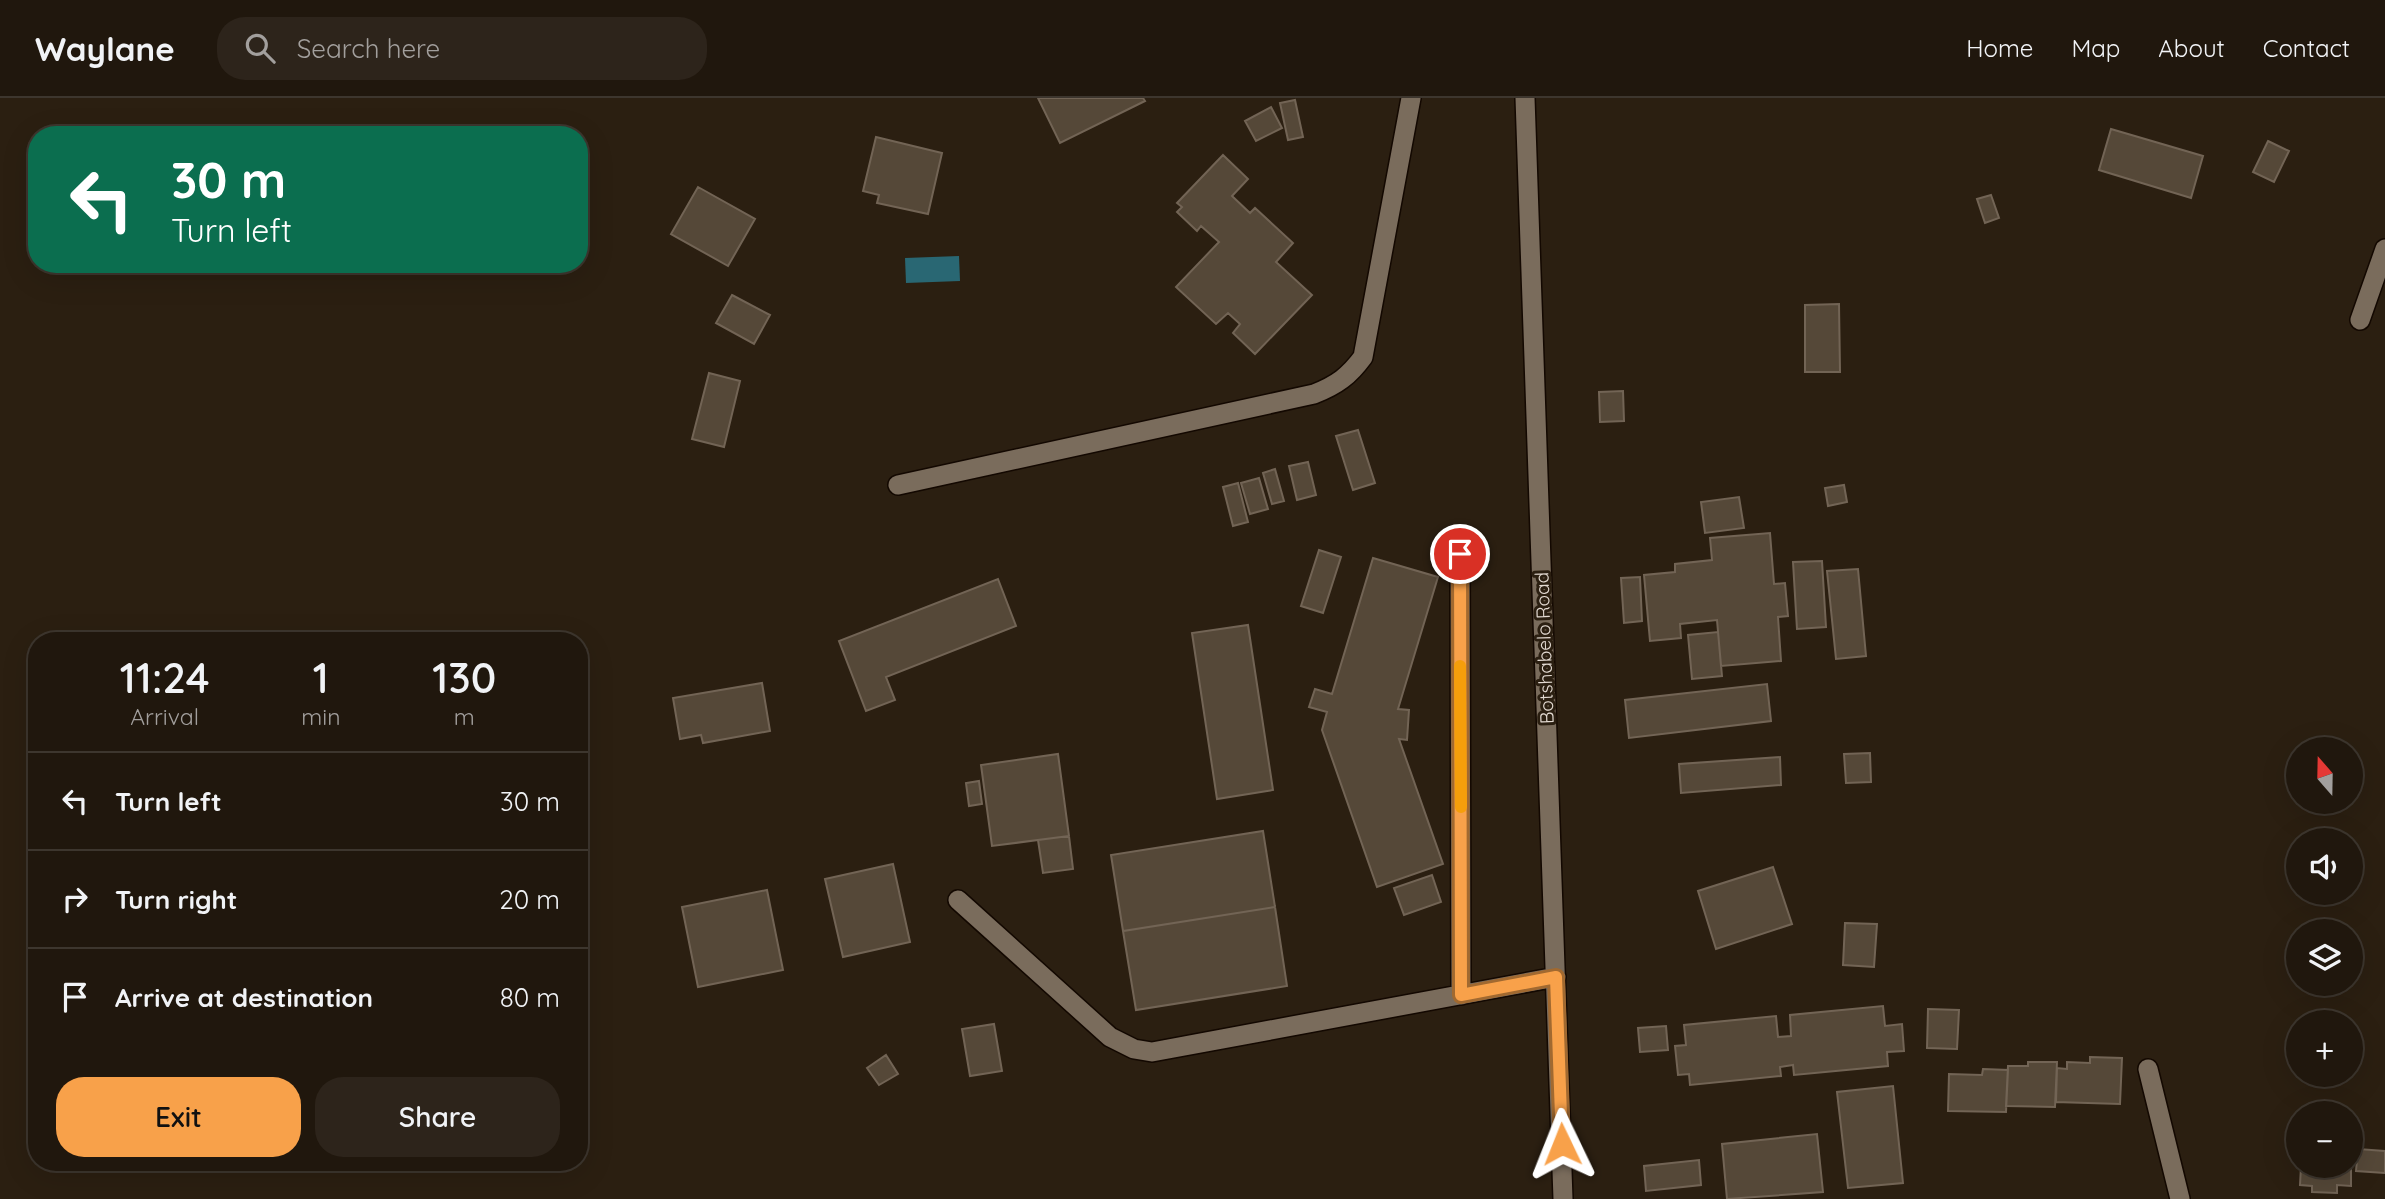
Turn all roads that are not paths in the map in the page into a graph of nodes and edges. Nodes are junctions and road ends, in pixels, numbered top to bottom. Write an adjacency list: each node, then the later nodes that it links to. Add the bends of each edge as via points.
1 (1411, 98): 5 (street, via 1363,357 1336,386)
2 (1525, 98): 8 (street, Botshabelo Road)
3 (2385, 250): 4 (street)
4 (2360, 320)
5 (898, 485)
6 (1460, 554): 9 (street)
7 (958, 900): 9 (street, via 1110,1037 1134,1049 1152,1052)
8 (1556, 977): 9 (street); 11 (street, Botshabelo Road)
9 (1461, 995)
10 (2148, 1069): 12 (street)
11 (1563, 1199)
12 (2180, 1199)

